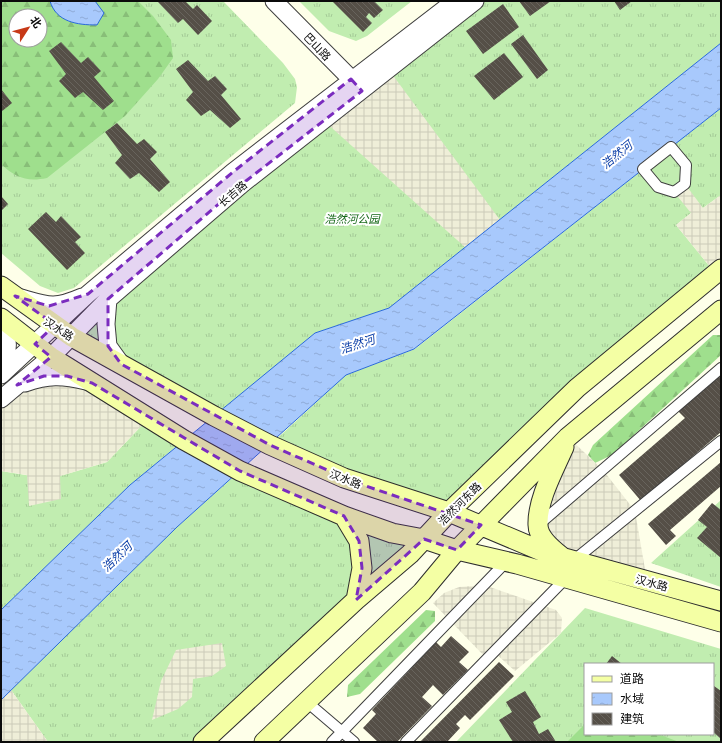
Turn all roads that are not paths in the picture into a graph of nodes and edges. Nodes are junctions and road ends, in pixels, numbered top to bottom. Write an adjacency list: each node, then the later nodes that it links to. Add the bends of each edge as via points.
1 (274, 1): 5 (street, 巴山路)
2 (455, 1): 4 (street, 长吉路)
3 (475, 1): 5 (street, 长吉路)
4 (444, 6): 5 (street, 长吉路)
5 (357, 85): 9 (street, 长吉路, via 233,172); 10 (street, 长吉路)
6 (643, 169): 6 (street, via 658,187 674,192 684,184 686,165 671,147)
7 (721, 269): 27 (main road, 浩然河东路, via 577,388)
8 (8, 291): 9 (street, via 49,306); 14 (main road, 汉水路)
9 (88, 294): 14 (street, 长吉路)
10 (108, 299): 15 (street, 长吉路); 18 (street, via 108,346)
11 (721, 310): 25 (main road)
12 (1, 318): 16 (main road, 汉水路)
13 (1, 323): 19 (street, via 8,337)
14 (56, 325): 15 (main road, 汉水路); 16 (street, 长吉路)
15 (72, 336): 17 (street, 长吉路); 18 (main road, 汉水路)
16 (35, 344): 17 (main road, 汉水路); 21 (street, 长吉路)
17 (51, 357): 22 (main road, 汉水路); 23 (street, 长吉路)
18 (121, 364): 27 (main road, 汉水路, via 270,445 344,478)
19 (1, 366)
20 (721, 368): 30 (street)
21 (1, 375)
22 (92, 383): 23 (street, via 67,376 44,376); 28 (main road, 汉水路, via 148,419 240,471)
23 (17, 385): 24 (street, 长吉路)
24 (1, 399)
25 (568, 437): 29 (main road); 30 (main road, via 543,495)
26 (721, 441): 33 (street)
27 (449, 512): 29 (main road, 汉水路); 31 (main road, 浩然河东路)
28 (337, 513): 31 (main road, 汉水路, via 392,533); 36 (main road, via 359,541 362,568)
29 (481, 524): 32 (main road); 33 (main road, 汉水路, via 546,553)
30 (537, 526): 33 (main road, via 547,544)
31 (424, 539): 32 (main road, 汉水路); 36 (main road, 浩然河东路)
32 (457, 550): 34 (main road, 汉水路); 39 (main road, via 422,592)
33 (569, 560): 37 (main road, 汉水路)
34 (506, 562): 35 (main road, 汉水路); 40 (street)
35 (566, 578): 38 (main road, 汉水路); 45 (street)
36 (356, 600): 41 (main road, 浩然河东路)
37 (721, 601)
38 (721, 622)
39 (306, 702): 40 (street); 42 (main road)
40 (342, 732): 43 (street); 44 (street)
41 (203, 742)
42 (264, 742)
43 (332, 742)
44 (354, 742)
45 (406, 742)

